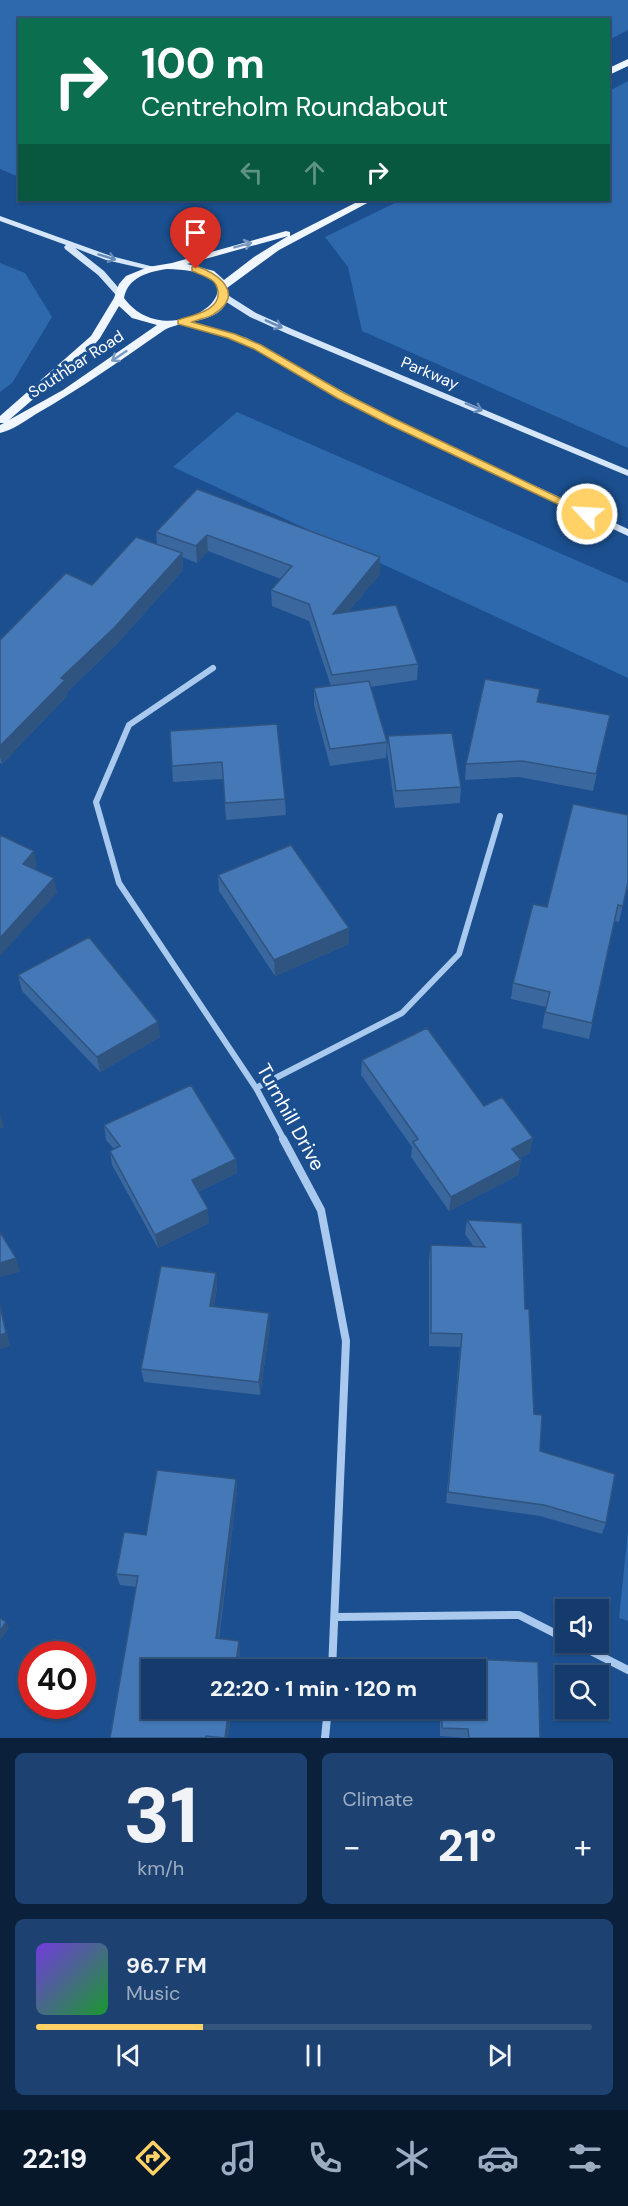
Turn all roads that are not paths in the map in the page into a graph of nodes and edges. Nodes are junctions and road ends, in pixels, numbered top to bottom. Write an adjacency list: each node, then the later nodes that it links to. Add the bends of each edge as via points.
1 (628, 63): 2 (main road)
2 (610, 72)
3 (366, 201): 5 (main road)
4 (0, 218): 6 (street)
5 (306, 229): 7 (main road, one-way to 5); 9 (main road, via 252,261)
6 (60, 241): 8 (street, one-way to 8); 10 (street, via 101,273)
7 (167, 266): 8 (main road, Southbar Road); 9 (main road, via 208,273)
8 (154, 268): 10 (main road, Southbar Road, via 130,278)
9 (223, 291): 11 (main road, via 219,304 210,312); 15 (street, Parkway, one-way to 15, via 253,315)
10 (119, 296): 12 (main road, via 124,308 135,315); 13 (main road, Southbar Road, via 85,349)
11 (182, 322): 12 (main road); 16 (street, via 244,340 392,422)
12 (167, 323): 14 (main road, Southbar Road, one-way to 14, via 67,392)
13 (0, 422)
14 (0, 430)
15 (628, 473)
16 (628, 533)
17 (213, 668): 19 (street, Turnhill Drive, via 129,725 96,802 119,883)
18 (500, 816): 19 (street, via 459,954 402,1013)
19 (256, 1088): 20 (street, Turnhill Drive, via 321,1210 346,1341)
20 (336, 1617): 21 (street, via 519,1615); 23 (street, Turnhill Drive)
21 (555, 1633)
22 (595, 1653): 24 (street)
23 (333, 1659)
24 (628, 1670)
25 (327, 1719): 26 (street)
26 (326, 1738)

